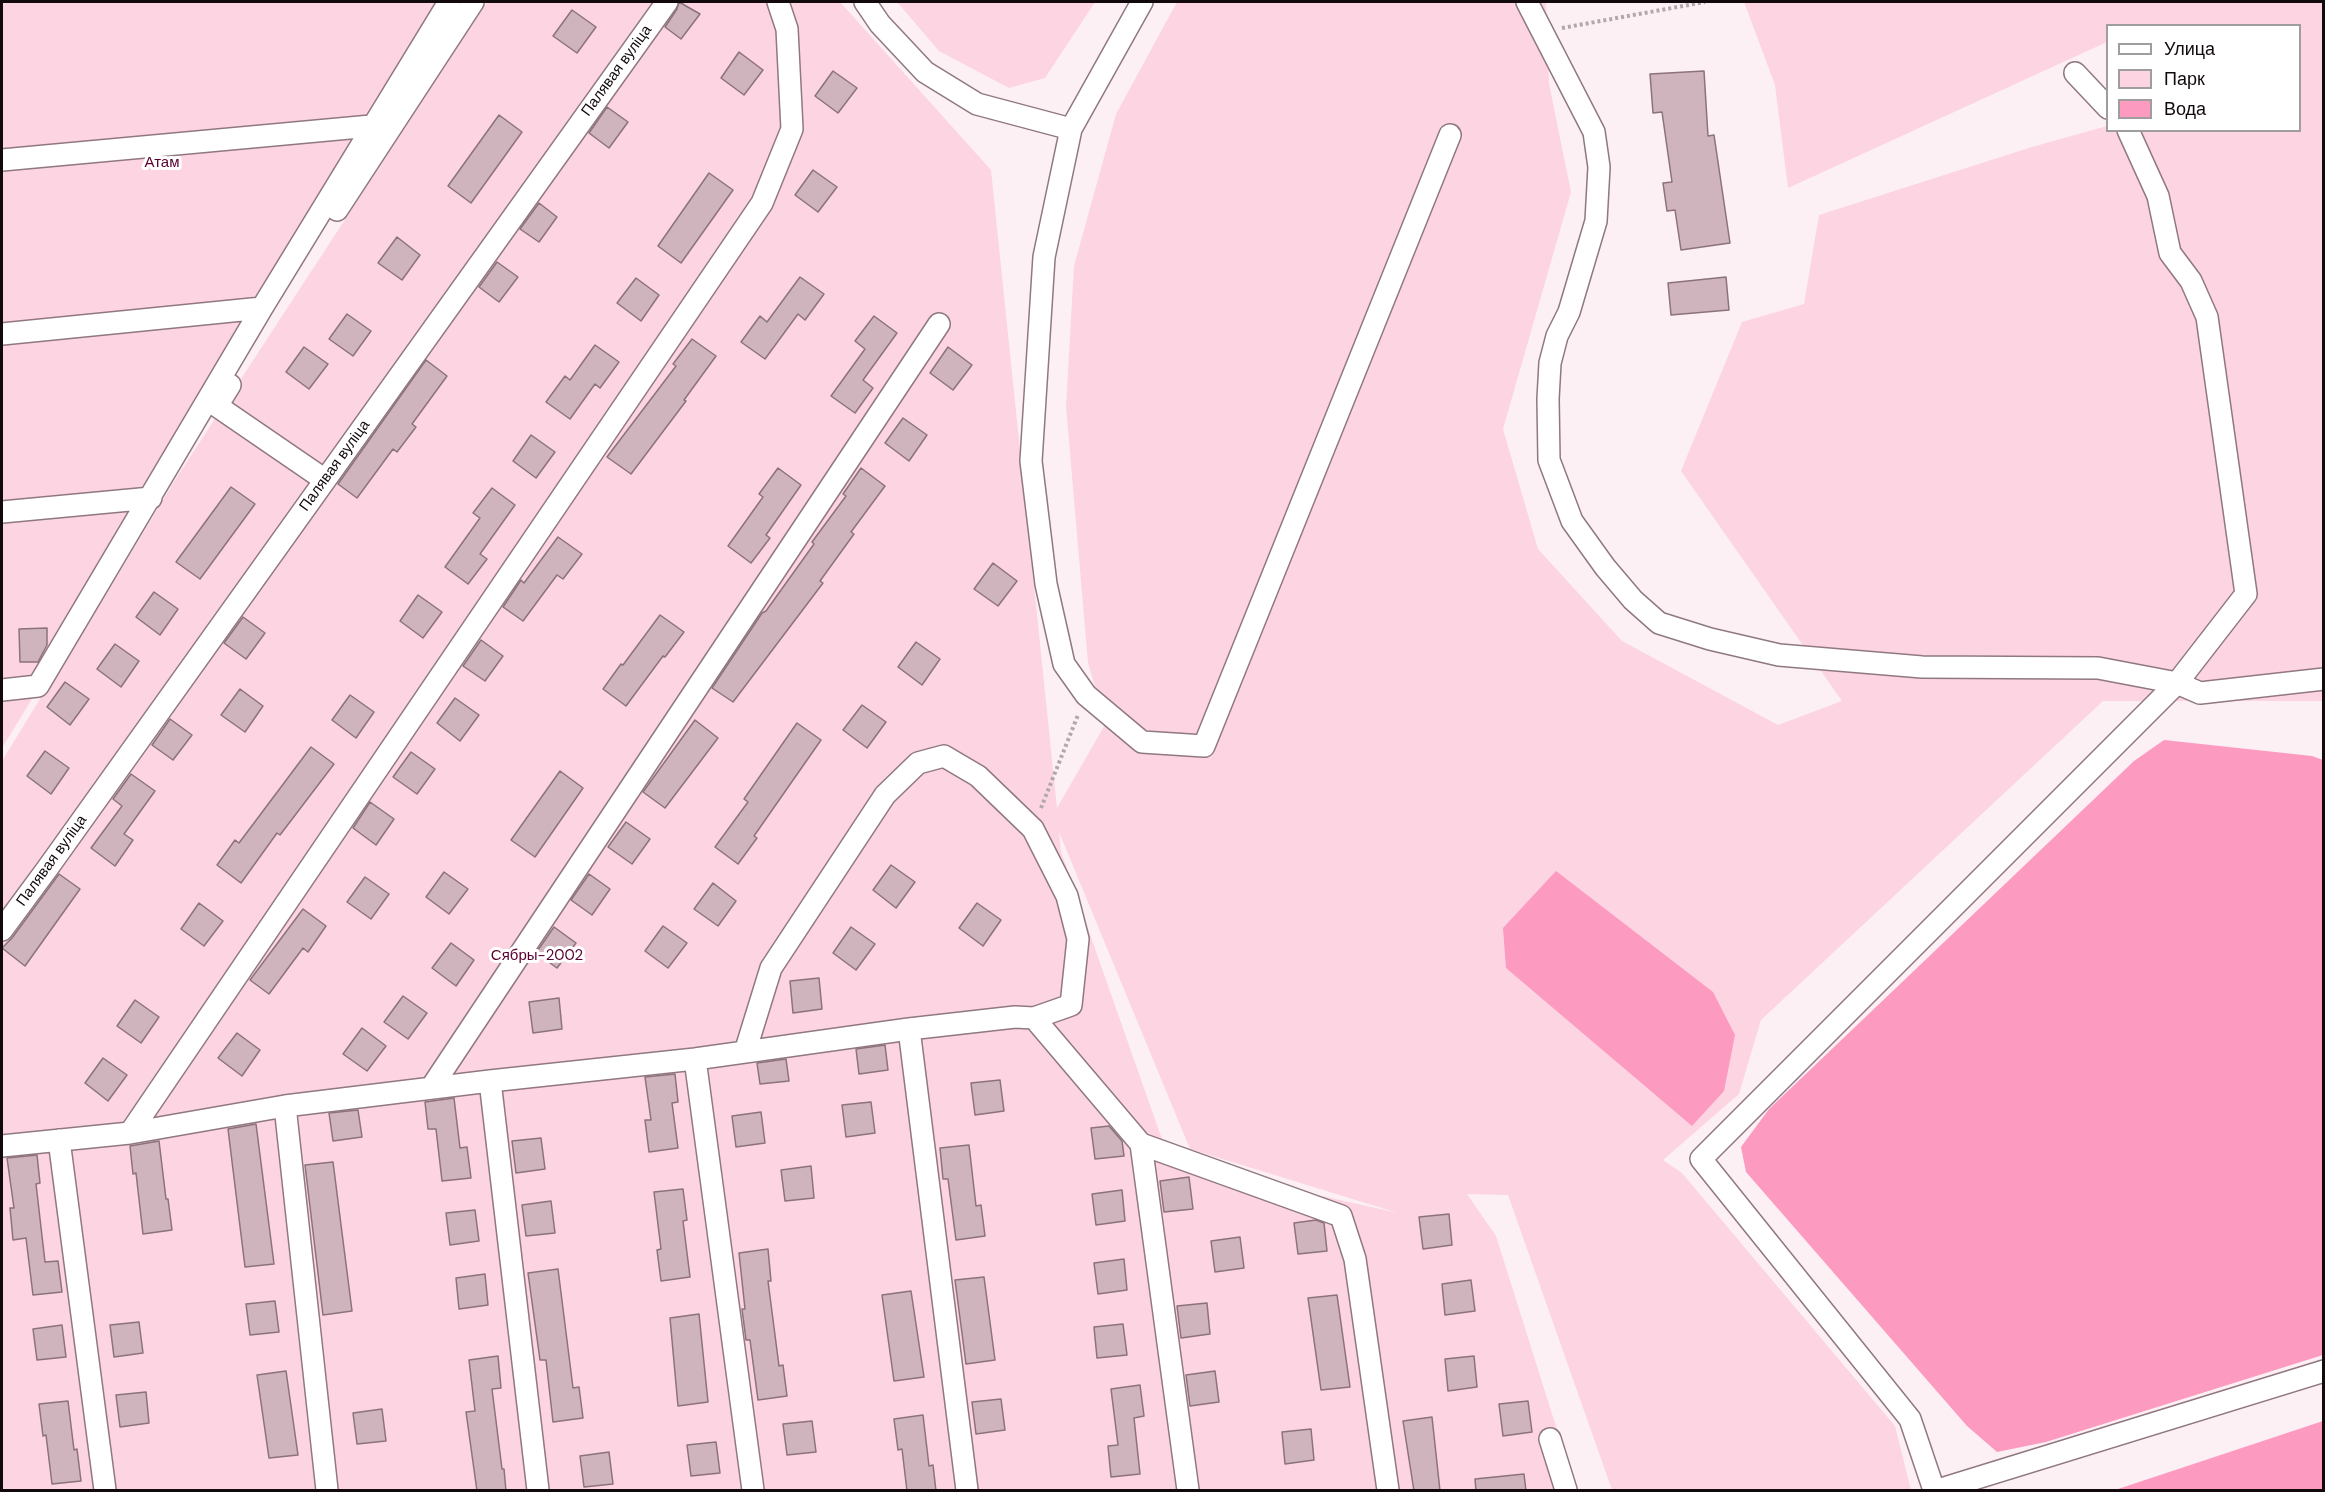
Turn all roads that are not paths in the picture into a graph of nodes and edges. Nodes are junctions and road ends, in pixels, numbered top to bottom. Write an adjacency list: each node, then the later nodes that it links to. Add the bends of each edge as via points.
1 (449, 2): 10 (street)
2 (473, 2): 18 (street, via 328,224 217,406)
3 (667, 2): 18 (street, Палявая вуліца)
4 (778, 2): 32 (street, via 787,28 792,129 762,203)
5 (865, 2): 11 (street, via 925,72 976,104)
6 (1142, 2): 11 (street)
7 (1527, 2): 22 (street, via 1594,132 1599,167 1596,221 1550,363 1549,460 1572,521 1633,600 1659,622 1779,655 1922,668 2098,668)
8 (2076, 73): 9 (street)
9 (2106, 106)
10 (371, 126): 14 (street); 15 (street)
11 (1071, 129): 13 (street, via 1044,257 1031,461 1046,584 1064,664 1086,695 1142,742 1204,746)
12 (2129, 132): 22 (street, via 2158,196 2170,253 2191,281 2207,317 2246,594)
13 (1450, 135)
14 (2, 160)
15 (262, 308): 17 (street); 19 (street)
16 (939, 324): 30 (street)
17 (2, 334)
18 (325, 480): 24 (street, Палявая вуліца)
19 (151, 498): 20 (street); 23 (street, via 38,686)
20 (2, 513)
21 (2324, 679): 22 (street, via 2200,693)
22 (2177, 683): 46 (street, via 1701,1159 1910,1419)
23 (2, 690)
24 (2, 930)
25 (1034, 1018): 26 (street); 27 (street, via 1071,1005 1078,939 1066,896 1033,829 978,776 944,756 918,764 885,795 771,968); 34 (street)
26 (909, 1029): 27 (street); 42 (street)
27 (745, 1052): 28 (street)
28 (695, 1059): 29 (street); 41 (street)
29 (490, 1081): 30 (street); 40 (street)
30 (431, 1088): 31 (street)
31 (285, 1106): 32 (street); 39 (street)
32 (130, 1133): 33 (street)
33 (59, 1140): 35 (street); 38 (street)
34 (1141, 1144): 43 (street); 44 (street, via 1341,1216 1355,1259)
35 (2, 1146)
36 (2324, 1371): 46 (street)
37 (1550, 1439): 45 (street)
38 (105, 1491)
39 (327, 1491)
40 (538, 1491)
41 (753, 1491)
42 (968, 1491)
43 (1188, 1491)
44 (1388, 1491)
45 (1566, 1491)
46 (1936, 1491)

